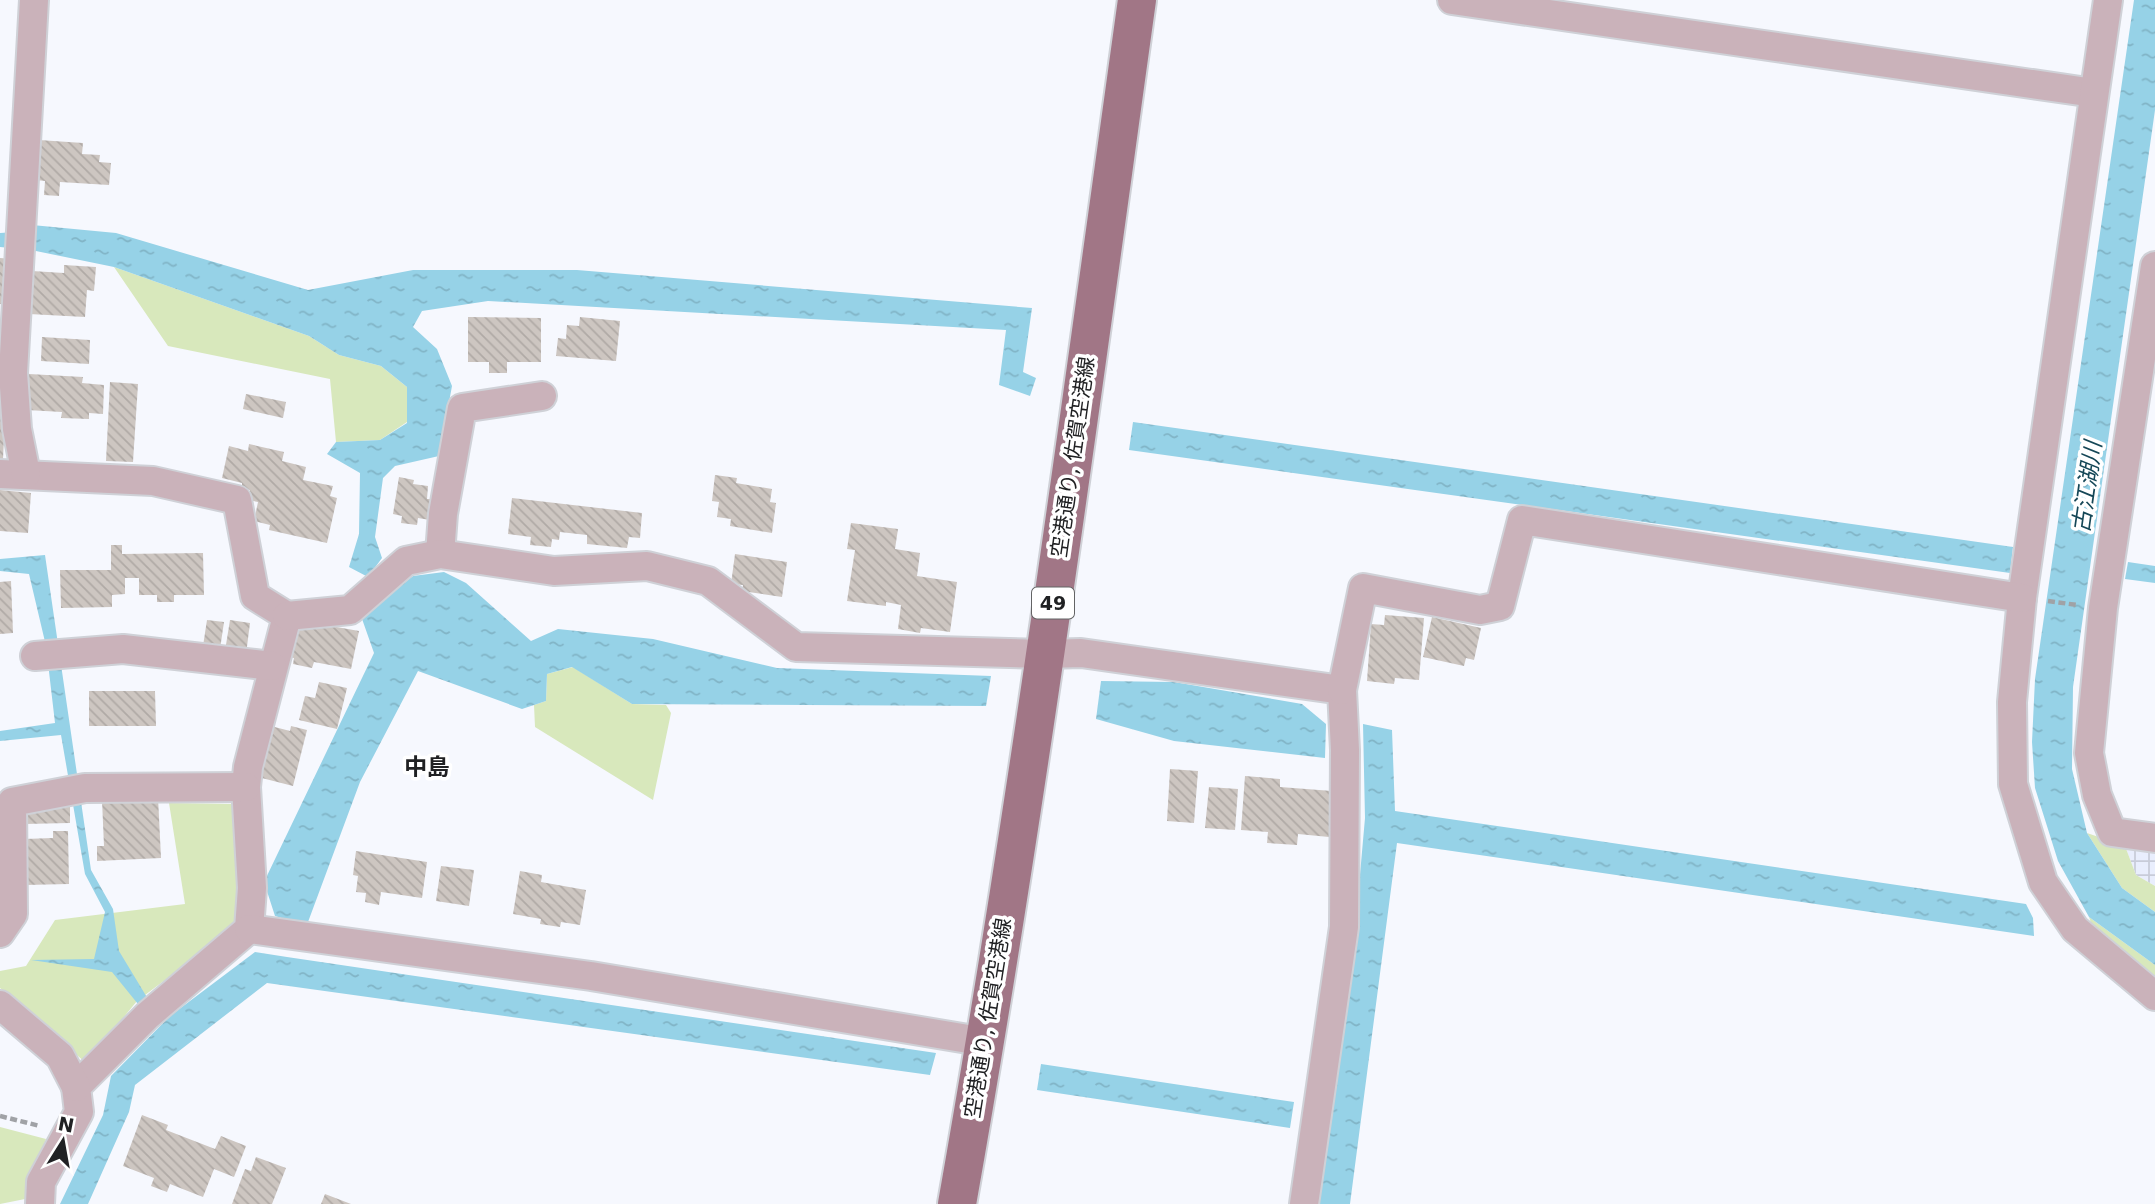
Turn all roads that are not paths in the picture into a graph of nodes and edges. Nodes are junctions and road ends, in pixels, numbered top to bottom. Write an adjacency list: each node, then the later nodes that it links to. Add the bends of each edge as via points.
1 (34, 0): 8 (street, via 13,373 17,429)
2 (1137, 0): 12 (main road, 空港通り, 佐賀空港線 / 49)
3 (1452, 0): 5 (street)
4 (2108, 0): 5 (street)
5 (2094, 93): 10 (street)
6 (2155, 267): 17 (street, via 2103,608 2089,753 2112,832)
7 (542, 396): 9 (street, via 462,408)
8 (13, 474): 11 (street, via 153,481 237,500 255,596)
9 (440, 554): 11 (street, via 406,561 350,610); 12 (street, via 554,570 647,566 708,581 796,647)
10 (2022, 598): 15 (street, via 1522,520 1500,606 1480,610 1363,588); 20 (street, via 2012,702 2013,784 2043,882 2076,929)
11 (287, 616): 14 (street)
12 (1046, 654): 15 (street, via 1081,653); 22 (main road, 空港通り, 佐賀空港線 / 49)
13 (35, 656): 14 (street, via 123,649)
14 (272, 666): 16 (street)
15 (1342, 690): 26 (street, via 1344,926)
16 (246, 787): 18 (street, via 252,888); 19 (street, via 74,790 12,802 13,914)
17 (2155, 838)
18 (249, 929): 22 (street, via 591,976); 23 (street, via 147,1016)
19 (0, 933)
20 (2155, 996)
21 (0, 1005): 23 (street, via 60,1056)
22 (986, 1042): 25 (main road, 空港通り, 佐賀空港線 / 49)
23 (76, 1087): 24 (street, via 79,1112 41,1182)
24 (40, 1204)
25 (957, 1204)
26 (1304, 1204)

